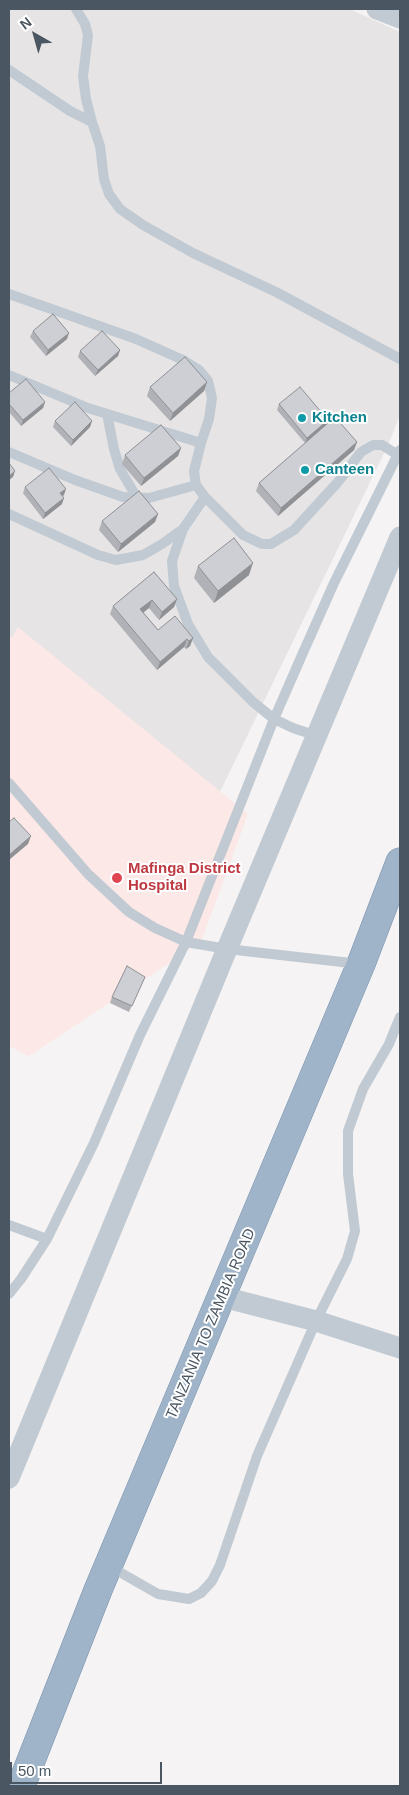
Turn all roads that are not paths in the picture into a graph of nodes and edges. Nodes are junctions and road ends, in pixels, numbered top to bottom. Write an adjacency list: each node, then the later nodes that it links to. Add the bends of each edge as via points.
1 (76, 9): 5 (lane, via 88,35 83,76)
2 (377, 9): 3 (street)
3 (400, 18)
4 (9, 70): 5 (lane)
5 (92, 122): 7 (lane, via 100,146 104,179 109,194 120,209 193,253 278,293)
6 (9, 294): 10 (lane, via 136,339 199,370 208,381 212,398)
7 (400, 359)
8 (9, 375): 9 (lane)
9 (107, 414): 10 (lane); 15 (lane, via 120,469)
10 (201, 443): 13 (lane, via 194,470)
11 (9, 452): 15 (lane, via 111,494)
12 (399, 452): 14 (lane, via 382,445 374,445 361,452 294,530 271,544 262,544 243,535); 19 (lane, via 334,583)
13 (196, 485): 14 (lane); 15 (lane, via 149,498)
14 (205, 497): 17 (lane)
15 (137, 498)
16 (9, 514): 17 (lane, via 98,555 116,560 143,554)
17 (183, 528): 19 (lane, via 172,561 174,586 188,624 208,657)
18 (400, 536): 20 (street)
19 (274, 719): 20 (lane); 23 (lane)
20 (317, 736): 24 (street)
21 (9, 783): 23 (lane, via 88,874 129,912)
22 (400, 862): 25 (highway, TANZANIA TO ZAMBIA ROAD)
23 (186, 942): 24 (lane); 28 (lane)
24 (227, 949): 25 (lane); 33 (street)
25 (361, 964): 30 (highway, TANZANIA TO ZAMBIA ROAD)
26 (400, 1017): 31 (lane, via 389,1044 363,1089 348,1131 348,1174 355,1231 347,1259)
27 (9, 1225): 28 (lane)
28 (46, 1239): 29 (lane)
29 (9, 1294)
30 (223, 1297): 31 (street); 34 (highway, TANZANIA TO ZAMBIA ROAD)
31 (316, 1321): 32 (street); 34 (lane, via 257,1456 212,1581 201,1593 189,1599 158,1594)
32 (400, 1348)
33 (9, 1478)
34 (108, 1566): 35 (highway, TANZANIA TO ZAMBIA ROAD)
35 (21, 1786)

